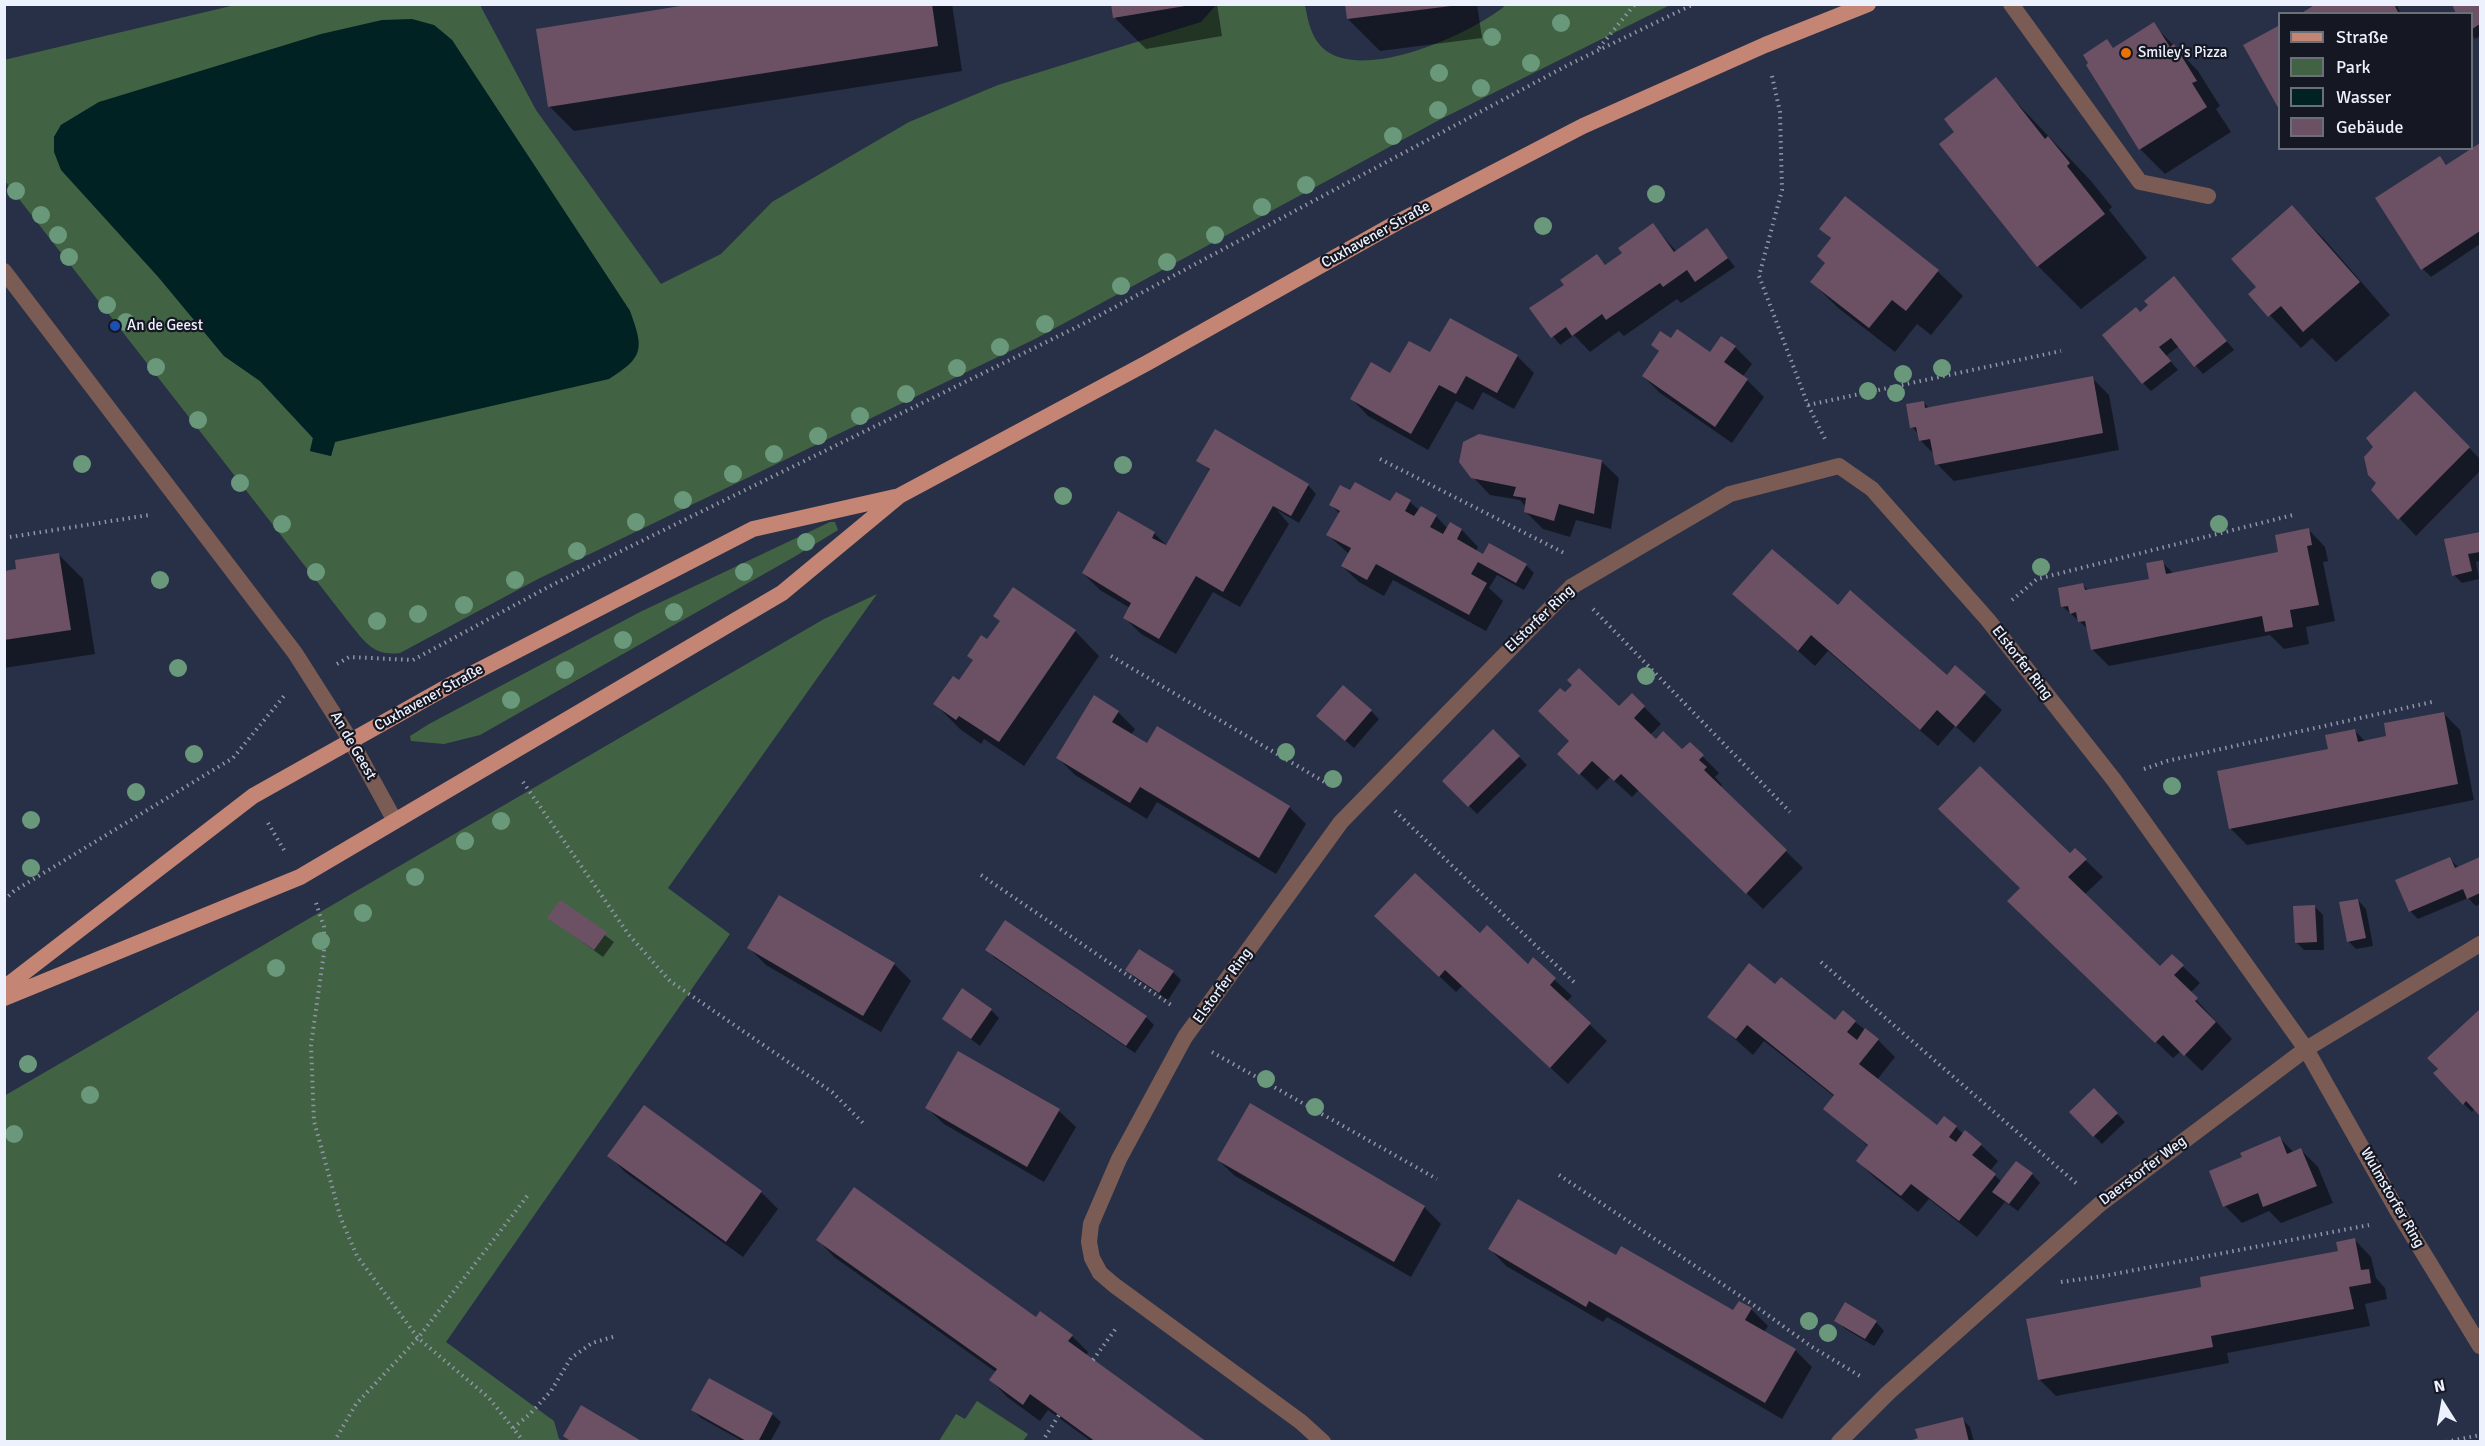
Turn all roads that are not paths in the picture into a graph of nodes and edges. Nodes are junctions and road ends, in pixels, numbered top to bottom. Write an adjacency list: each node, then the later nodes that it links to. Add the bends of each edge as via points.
1 (1868, 4): 5 (main road, Cuxhavener Straße, via 1583,126 1408,217)
2 (2011, 4): 3 (street, via 2140,182)
3 (2208, 196)
4 (4, 271): 6 (street, An de Geest, via 295,653)
5 (899, 496): 6 (main road, Cuxhavener Straße, via 753,529 464,678); 7 (main road, Cuxhavener Straße, via 782,593)
6 (351, 741): 7 (street, An de Geest); 9 (main road, Cuxhavener Straße, via 253,796)
7 (395, 821): 10 (main road, Cuxhavener Straße, via 300,878)
8 (2481, 944): 11 (street, Daerstorfer Weg)
9 (4, 988)
10 (4, 998)
11 (2306, 1049): 12 (street, Wulmstorfer Ring, via 2397,1210); 13 (street, Elstorfer Ring, via 2114,780 1988,620 1872,489 1839,466 1731,494 1571,587 1341,822 1185,1037 1119,1159 1091,1224 1089,1242 1100,1273); 14 (street, Daerstorfer Weg, via 2100,1204 1888,1392)
12 (2481, 1346)
13 (1323, 1442)
14 (1839, 1442)

